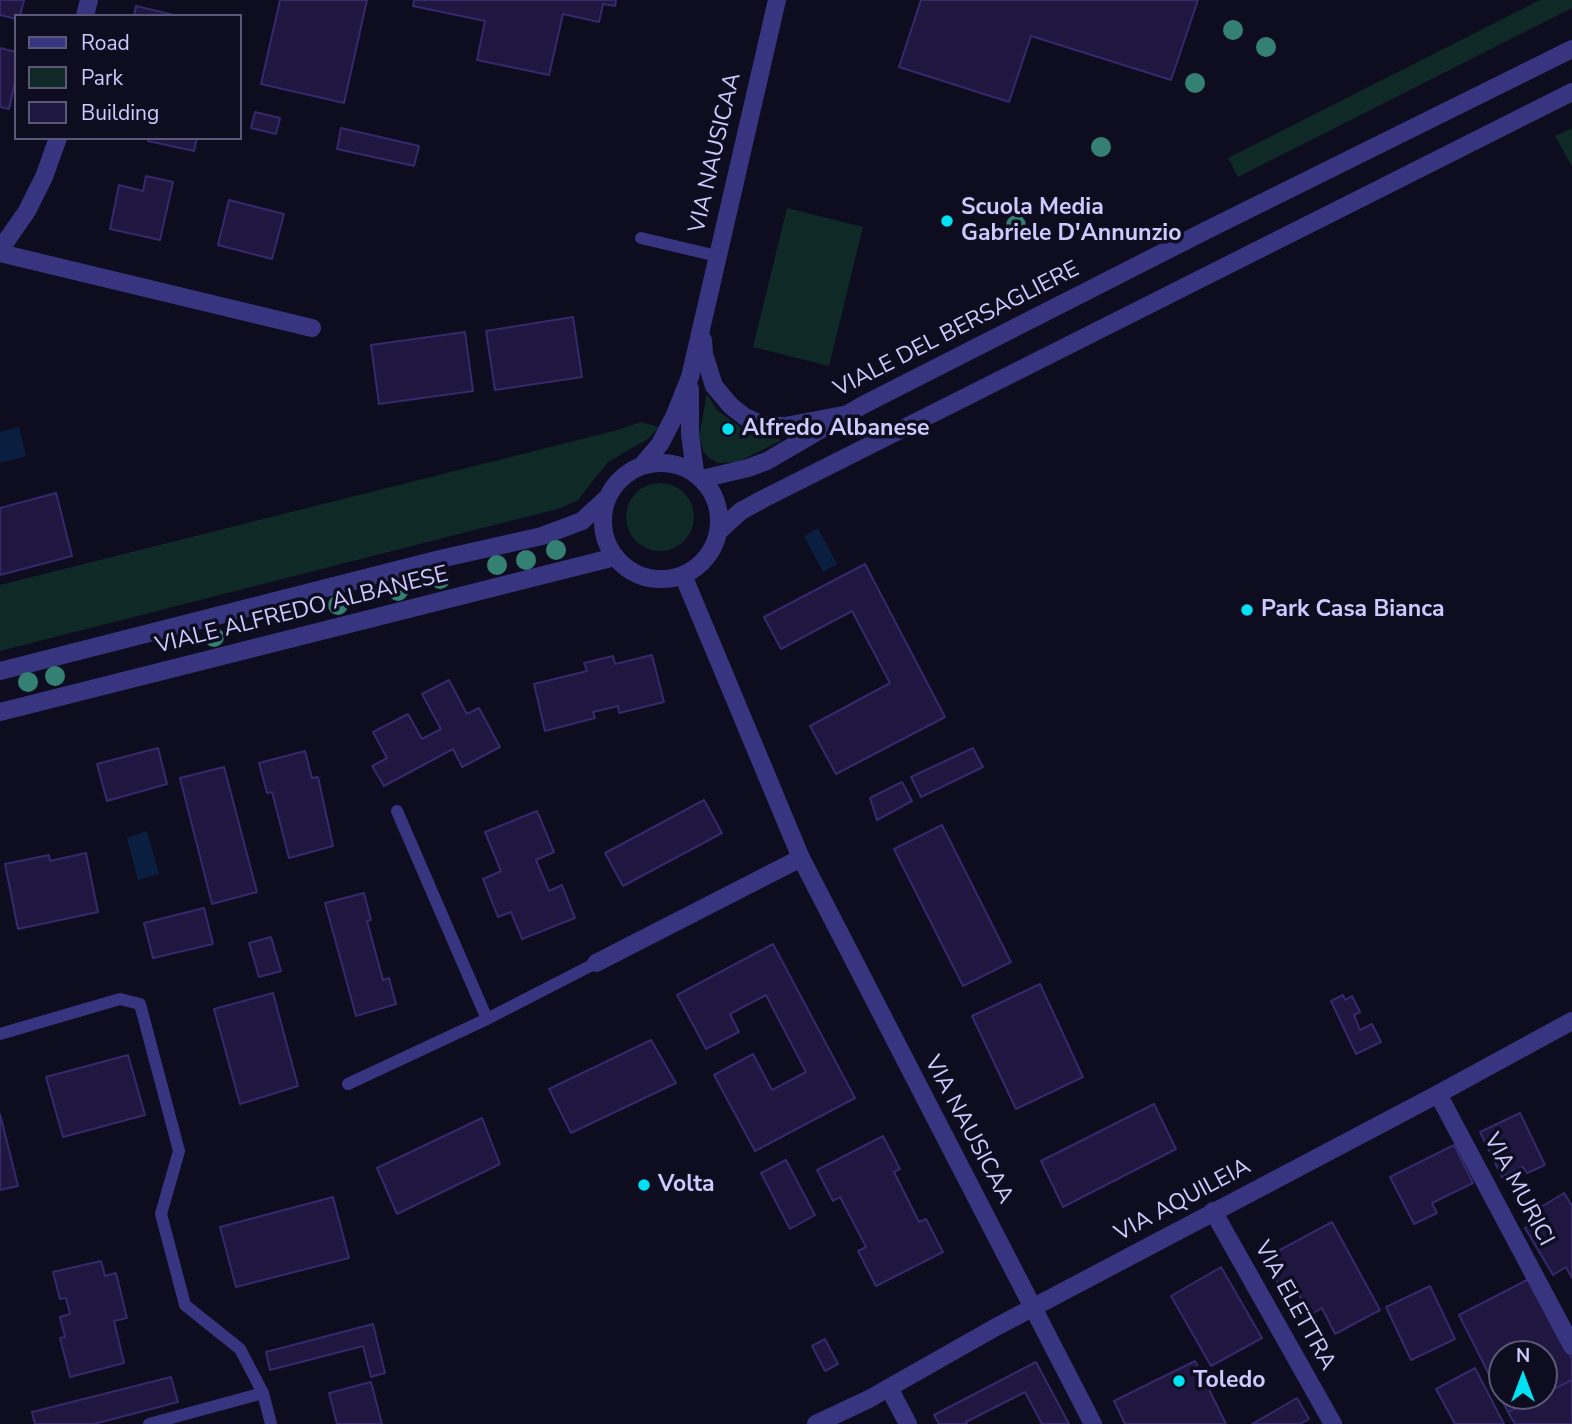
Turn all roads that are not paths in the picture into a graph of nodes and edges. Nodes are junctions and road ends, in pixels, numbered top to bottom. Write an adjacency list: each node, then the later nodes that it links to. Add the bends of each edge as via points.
1 (777, 0): 7 (street, VIA NAUSICAA)
2 (1572, 49): 11 (street, VIALE DEL BERSAGLIERE)
3 (1572, 92): 15 (street, via 763,499)
4 (57, 140): 6 (street, via 27,211)
5 (642, 238): 7 (lane)
6 (0, 251): 9 (street)
7 (717, 256): 8 (street, VIA NAUSICAA)
8 (702, 316): 10 (street, VIA NAUSICAA); 11 (street, VIA NAUSICAA, via 708,372 721,395 745,418 762,425 785,426)
9 (312, 328)
10 (690, 377): 12 (street, VIA NAUSICAA, via 660,444); 13 (street, VIA NAUSICAA, via 689,416)
11 (847, 414): 13 (street, VIALE DEL BERSAGLIERE, via 767,461)
12 (643, 464): 13 (street, via 666,462); 14 (street, via 616,482)
13 (698, 476): 15 (street, via 714,496)
14 (606, 499): 16 (street, via 604,535); 18 (street, VIALE ALFREDO ALBANESE, via 582,521 542,536)
15 (719, 531): 17 (street, via 700,565)
16 (615, 557): 17 (street, via 636,574 652,579); 19 (street, VIALE ALFREDO ALBANESE)
17 (683, 575): 21 (street, VIA NAUSICAA)
18 (0, 671)
19 (0, 712)
20 (397, 811): 23 (lane)
21 (801, 858): 22 (street); 29 (street, VIA NAUSICAA)
22 (596, 963): 23 (lane)
23 (487, 1019): 26 (lane)
24 (1572, 1021): 27 (street, VIA AQUILEIA)
25 (0, 1034): 32 (lane, via 120,999 140,1004 179,1151 160,1214 185,1305 240,1349)
26 (348, 1084)
27 (1438, 1094): 28 (street, VIA AQUILEIA); 30 (street, VIA MURICI)
28 (1213, 1211): 29 (street, VIA AQUILEIA); 38 (street, VIA ELETTRA)
29 (1034, 1308): 31 (street, VIA AQUILEIA); 37 (street, VIA NAUSICAA)
30 (1572, 1346)
31 (889, 1388): 35 (street, VIA AQUILEIA); 36 (street)
32 (263, 1393): 33 (lane); 34 (lane)
33 (149, 1424)
34 (271, 1424)
35 (816, 1424)
36 (908, 1424)
37 (1093, 1424)
38 (1333, 1424)

